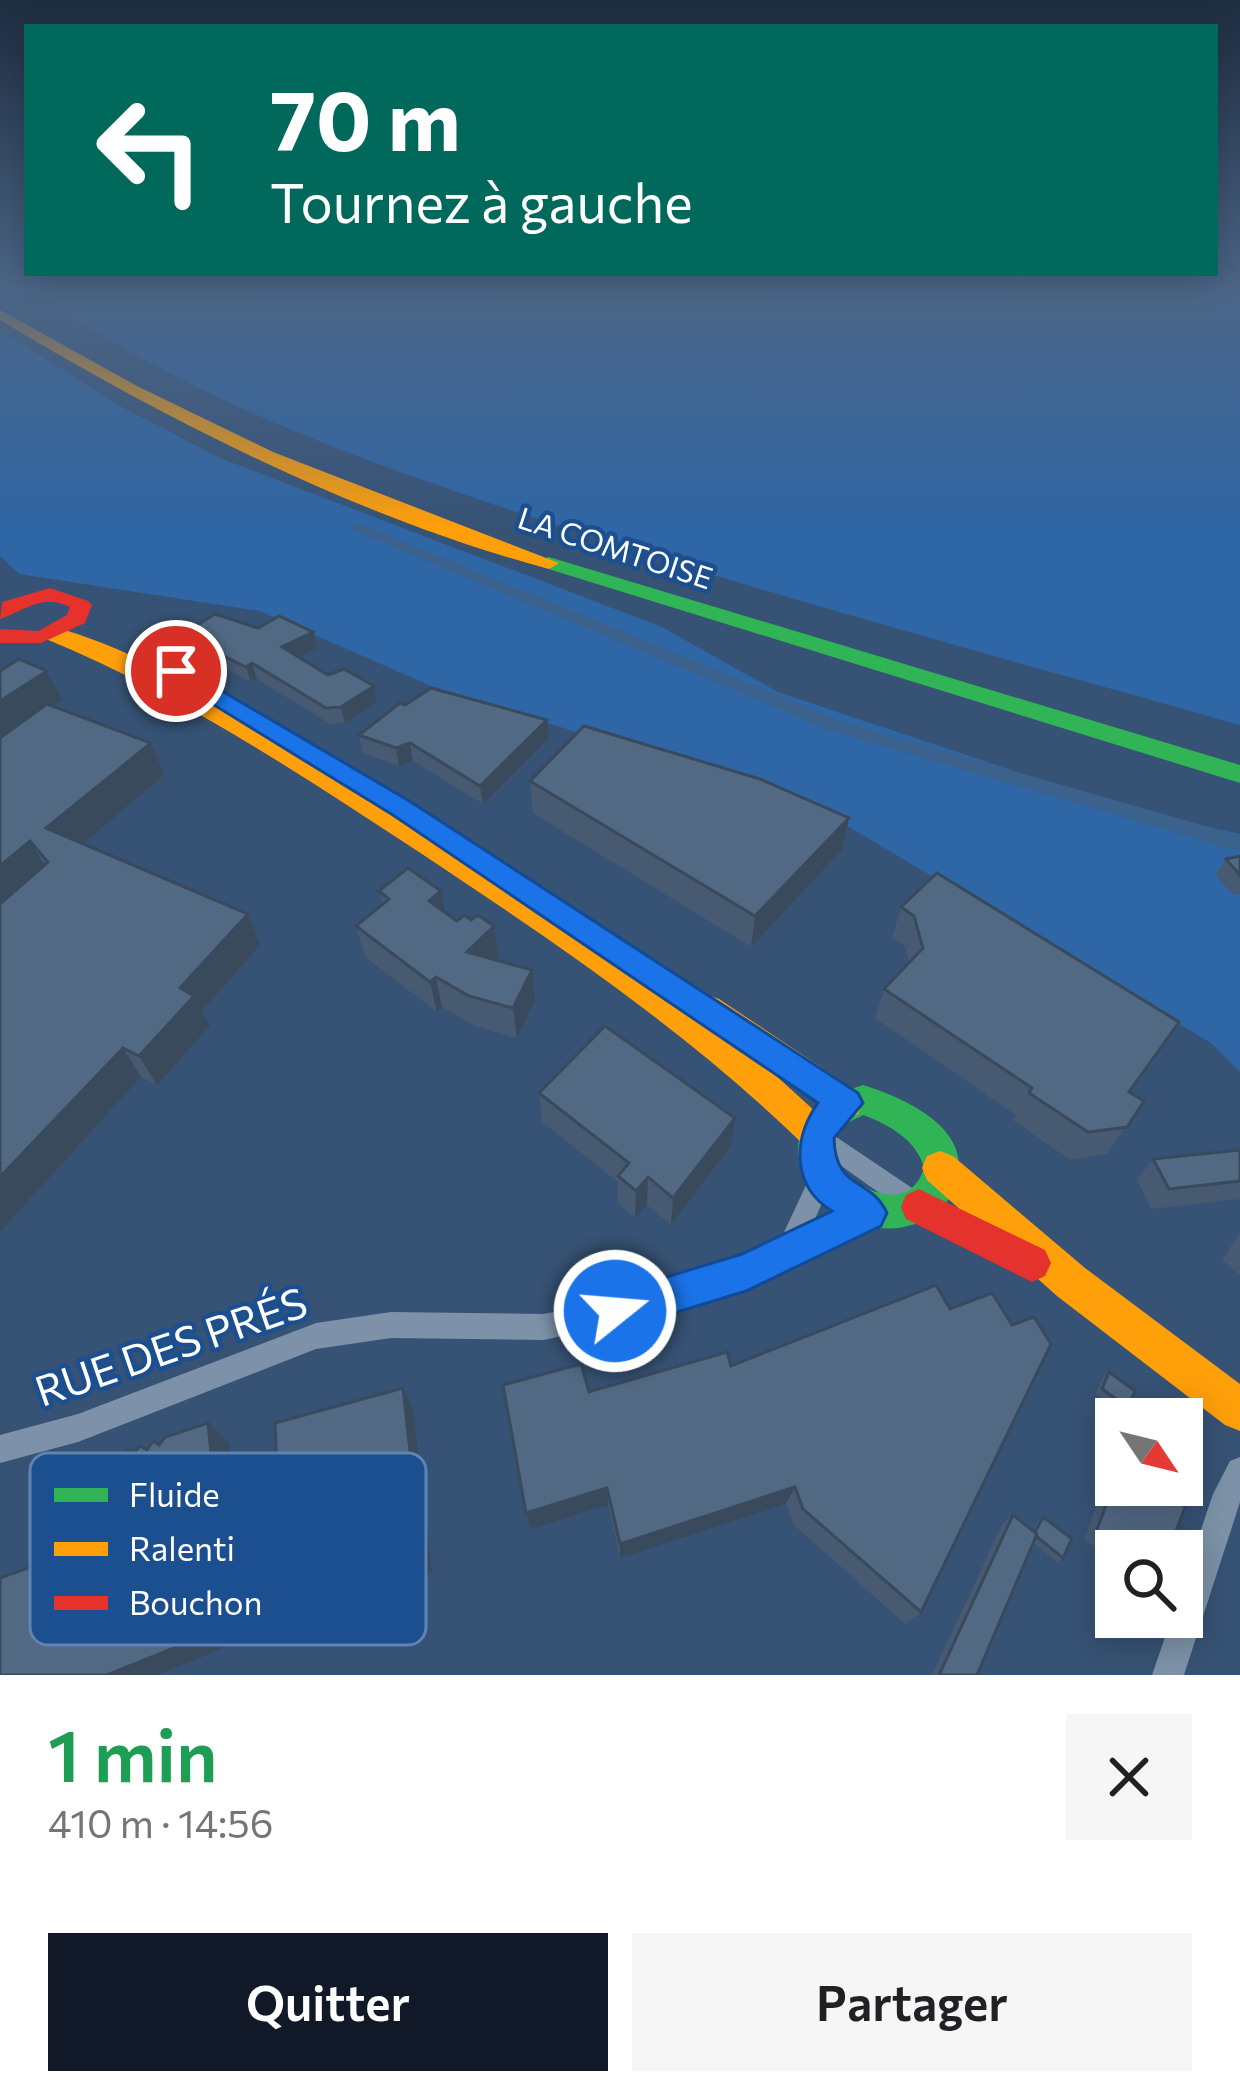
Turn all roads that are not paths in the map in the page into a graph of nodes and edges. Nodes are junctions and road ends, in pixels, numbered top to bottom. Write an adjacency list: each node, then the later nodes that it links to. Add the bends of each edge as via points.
1 (90, 371): 6 (main road, LA COMTOISE, via 193,426 400,512)
2 (129, 371): 5 (main road, LA COMTOISE, via 393,490 672,582)
3 (6, 606): 4 (main road, via 28,640); 4 (main road, via 69,595 81,604)
4 (66, 626): 7 (main road, via 215,693); 8 (main road, via 219,711 678,1008 754,1068)
5 (1240, 749)
6 (1240, 774)
7 (846, 1103): 8 (main road); 9 (main road, via 882,1102 916,1119)
8 (816, 1134): 10 (main road); 11 (street)
9 (940, 1168): 11 (main road); 14 (main road)
10 (822, 1176): 12 (main road); 13 (street)
11 (919, 1207): 12 (main road); 14 (main road)
12 (868, 1213): 13 (street, RUE DES PRÉS)
13 (789, 1249): 16 (street, RUE DES PRÉS, via 746,1271 544,1327 391,1324 316,1336 78,1428)
14 (1071, 1282): 15 (main road)
15 (1240, 1410)
16 (0, 1449)
17 (1240, 1471): 18 (street)
18 (1168, 1675)

